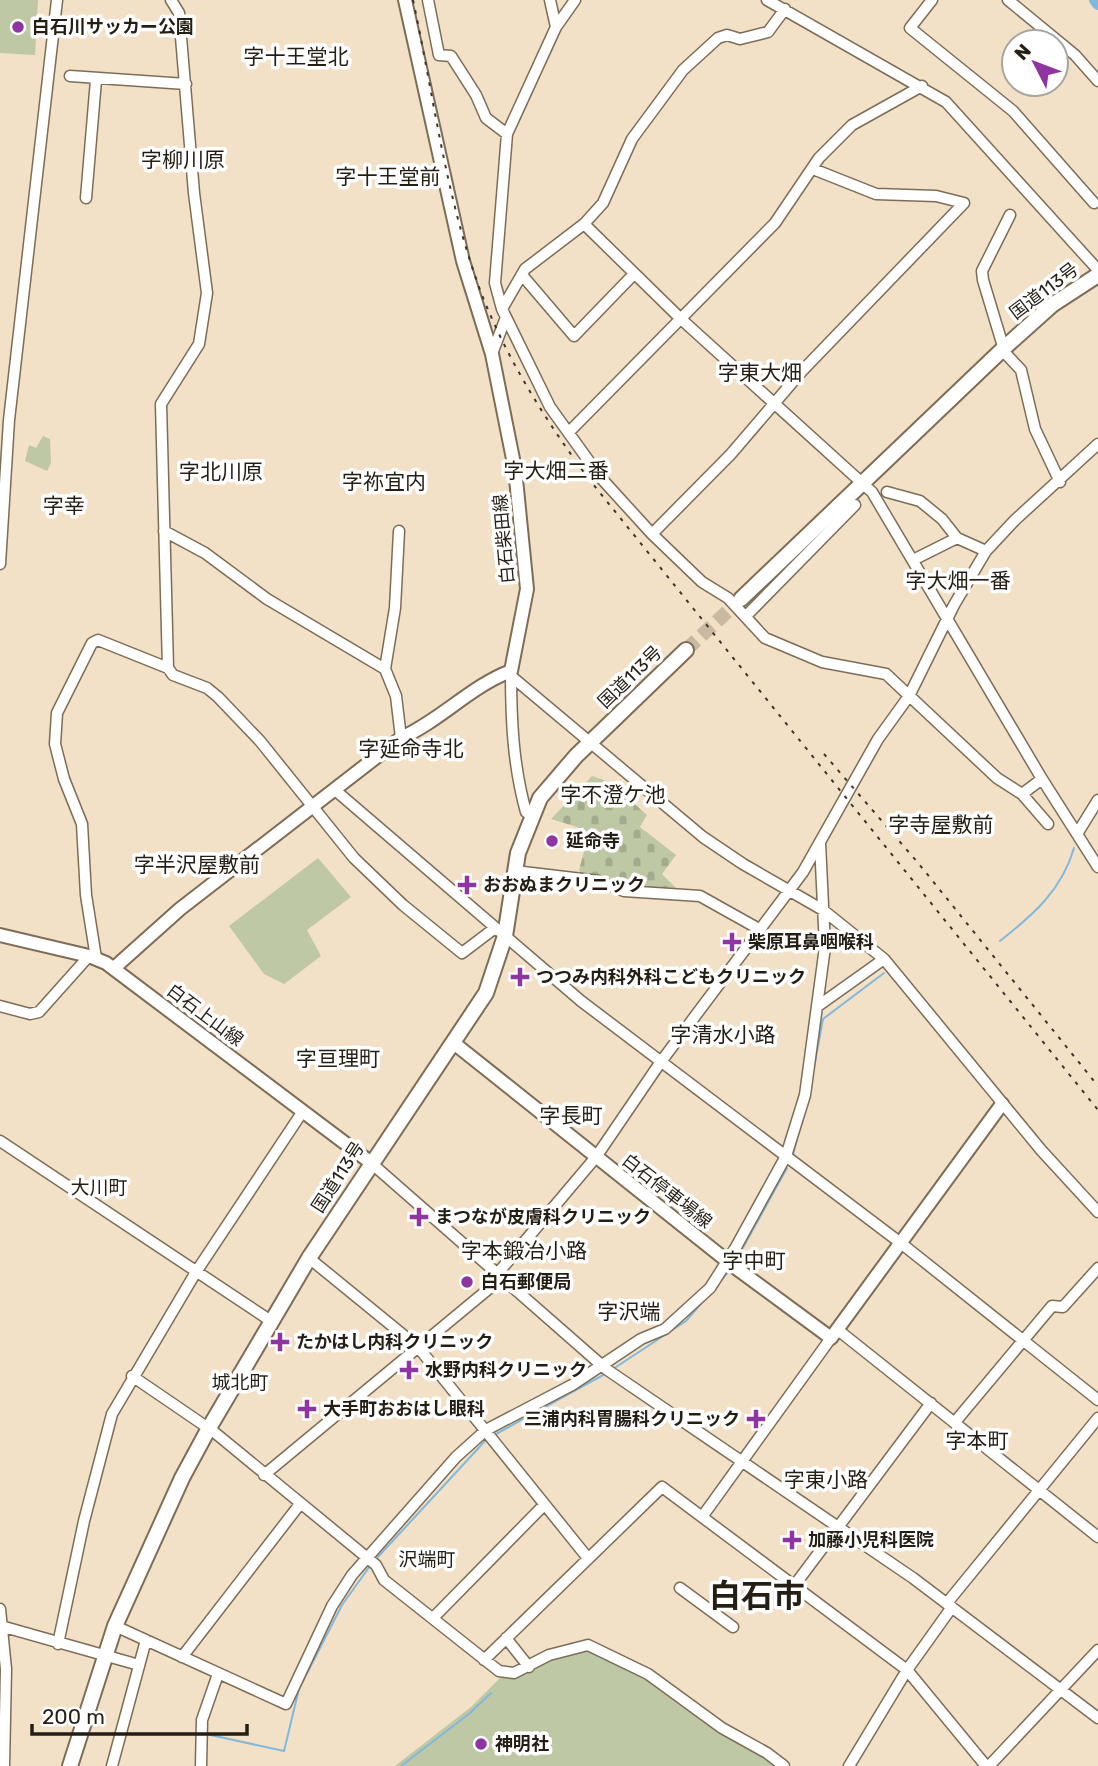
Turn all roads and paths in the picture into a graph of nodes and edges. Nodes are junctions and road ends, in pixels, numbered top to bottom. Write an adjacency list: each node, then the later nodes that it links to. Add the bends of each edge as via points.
1 (57, 0): 43 (street, via 9,420)
2 (172, 0): 15 (street, via 179,13)
3 (405, 0): 29 (main road, 白石柴田線, via 463,261)
4 (428, 0): 17 (street, via 439,55 451,56 486,118)
5 (550, 0): 11 (street)
6 (575, 0): 11 (street)
7 (767, 0): 10 (street)
8 (932, 0): 20 (street, via 910,28 1013,111)
9 (1008, 0): 14 (street, via 1075,55)
10 (785, 9): 16 (street); 22 (street, via 768,32 718,38 683,70 646,117 610,192)
11 (556, 27): 17 (street)
12 (70, 76): 13 (street)
13 (96, 80): 15 (street); 19 (street)
14 (1098, 81)
15 (186, 84): 37 (street, via 207,293 199,344 161,404)
16 (922, 86): 18 (street, via 852,125); 23 (street, via 967,122)
17 (507, 134): 26 (street, via 495,283)
18 (813, 169): 27 (street, via 775,223); 30 (street, via 876,194 936,196 964,203)
19 (86, 198)
20 (1094, 204)
21 (1010, 215): 28 (street, via 982,271)
22 (584, 225): 24 (street); 25 (street, via 541,254)
23 (1098, 272): 28 (highway, 国道113号)
24 (634, 274): 25 (street, via 574,336); 27 (street)
25 (522, 275): 26 (street)
26 (504, 313): 29 (street); 31 (street, via 536,382)
27 (681, 319): 30 (street); 31 (street)
28 (1004, 348): 33 (highway, 国道113号); 34 (street, via 1021,370 1035,429)
29 (492, 354): 50 (main road, 白石柴田線, via 516,478 527,589)
30 (775, 401): 33 (street); 39 (street)
31 (569, 432): 39 (street, via 601,478)
32 (1098, 444): 34 (street)
33 (863, 482): 42 (street); 44 (highway, 国道113号)
34 (1060, 482): 41 (street)
35 (887, 492): 40 (street, via 920,501)
36 (855, 505): 45 (street)
37 (164, 531): 48 (street); 49 (street, via 205,552 267,599)
38 (399, 531): 49 (street, via 395,608)
39 (652, 534): 45 (street, via 702,582)
40 (957, 538): 41 (street); 42 (street)
41 (986, 551): 46 (street)
42 (913, 560): 46 (street)
43 (0, 564)
44 (741, 599)
45 (746, 615): 51 (street, via 765,638 822,662 876,670)
46 (947, 619): 51 (street); 54 (street)
47 (687, 650): 53 (highway, 国道113号)
48 (168, 668): 58 (street, via 173,675 218,697); 70 (street, via 98,640 92,643 57,713 55,744 82,824)
49 (385, 669): 52 (street, via 396,696)
50 (511, 674): 52 (main road, via 488,681 425,727); 53 (street); 59 (street, via 511,736 526,812)
51 (909, 695): 56 (street, via 998,778); 62 (street, via 878,739)
52 (401, 738): 55 (main road)
53 (591, 741): 59 (highway, 国道113号, via 555,778); 65 (street, via 704,838)
54 (1042, 779): 56 (street); 61 (street)
55 (335, 790): 58 (main road); 68 (street)
56 (1022, 794): 60 (street)
57 (1098, 800): 61 (street)
58 (313, 807): 68 (street, via 383,886 462,953); 72 (main road, via 180,909)
59 (532, 815): 64 (highway, 国道113号)
60 (1048, 824)
61 (1077, 834): 63 (street)
62 (820, 843): 65 (street); 66 (street)
63 (1098, 867)
64 (515, 871): 67 (street, via 599,881 624,891 700,896); 68 (highway, 国道113号)
65 (790, 889): 66 (street); 67 (street)
66 (823, 910): 71 (street); 74 (street, via 825,947)
67 (759, 929): 76 (street)
68 (500, 932): 75 (highway, 国道113号, via 486,993); 76 (street)
69 (0, 935): 70 (main road, 白石上山線)
70 (92, 957): 72 (main road, 白石上山線); 73 (street, via 39,1012)
71 (884, 959): 74 (street); 77 (street)
72 (114, 968): 78 (main road, 白石上山線)
73 (0, 1006)
74 (818, 1006): 80 (street, via 806,1095)
75 (455, 1044): 81 (main road, 白石停車場線); 82 (highway, 国道113号)
76 (660, 1063): 80 (street); 81 (street)
77 (1002, 1104): 83 (street); 84 (main road)
78 (303, 1111): 82 (main road, 白石上山線); 88 (street)
79 (0, 1141): 88 (street)
80 (786, 1156): 84 (street); 86 (street)
81 (596, 1157): 86 (main road, 白石停車場線); 89 (street)
82 (370, 1162): 85 (highway, 国道113号); 89 (street)
83 (1098, 1213)
84 (902, 1244): 91 (main road); 92 (street)
85 (309, 1258): 90 (highway, 国道113号); 93 (street)
86 (731, 1263): 91 (main road, 白石停車場線); 94 (street, via 682,1315)
87 (1098, 1268): 92 (street, via 1063,1307 1052,1306)
88 (196, 1272): 90 (street); 95 (street)
89 (501, 1275): 93 (street); 94 (street)
90 (271, 1321): 100 (highway, 国道113号)
91 (835, 1334): 97 (street); 102 (street)
92 (1023, 1340): 96 (street); 99 (street)
93 (418, 1347): 101 (street); 103 (street)
94 (607, 1369): 101 (street); 102 (street)
95 (132, 1376): 100 (street); 122 (street, via 107,1427)
96 (1098, 1400)
97 (931, 1403): 99 (street); 108 (street)
98 (1098, 1418): 104 (street)
99 (955, 1422): 104 (street)
100 (209, 1428): 103 (street); 118 (highway, 国道113号)
101 (485, 1430): 106 (street); 111 (street, via 456,1457)
102 (742, 1461): 107 (street); 108 (street)
103 (264, 1475): 105 (street)
104 (1040, 1488): 109 (street); 114 (street)
105 (300, 1504): 111 (street); 125 (street)
106 (544, 1505): 110 (street); 116 (street)
107 (702, 1517): 110 (street, via 662,1487); 112 (street)
108 (838, 1527): 112 (street); 114 (street)
109 (1098, 1537)
110 (587, 1557): 120 (street)
111 (370, 1560): 116 (street, via 384,1580); 130 (street, via 332,1606 286,1704)
112 (794, 1586): 129 (street)
113 (680, 1588): 119 (street)
114 (949, 1605): 129 (street); 131 (street)
115 (0, 1609): 117 (street)
116 (433, 1618): 126 (street)
117 (1, 1626): 122 (street); 133 (street, via 6,1669)
118 (115, 1626): 121 (street); 124 (highway, 国道113号)
119 (733, 1627)
120 (506, 1638): 126 (street); 128 (street)
121 (146, 1640): 125 (street); 127 (street)
122 (58, 1644): 124 (street)
123 (1098, 1650): 131 (street)
124 (103, 1656): 127 (street); 134 (highway, 国道113号)
125 (182, 1657): 130 (street)
126 (484, 1660): 128 (street, via 503,1674)
127 (139, 1665): 135 (street)
128 (528, 1667): 137 (street, via 565,1649 593,1647 648,1674)
129 (907, 1670): 138 (street); 139 (street)
130 (218, 1674): 136 (street, via 202,1720)
131 (1061, 1690): 132 (street); 139 (street)
132 (1098, 1718)
133 (4, 1766)
134 (70, 1766)
135 (112, 1766)
136 (201, 1766)
137 (783, 1766)
138 (849, 1766)
139 (987, 1766)

